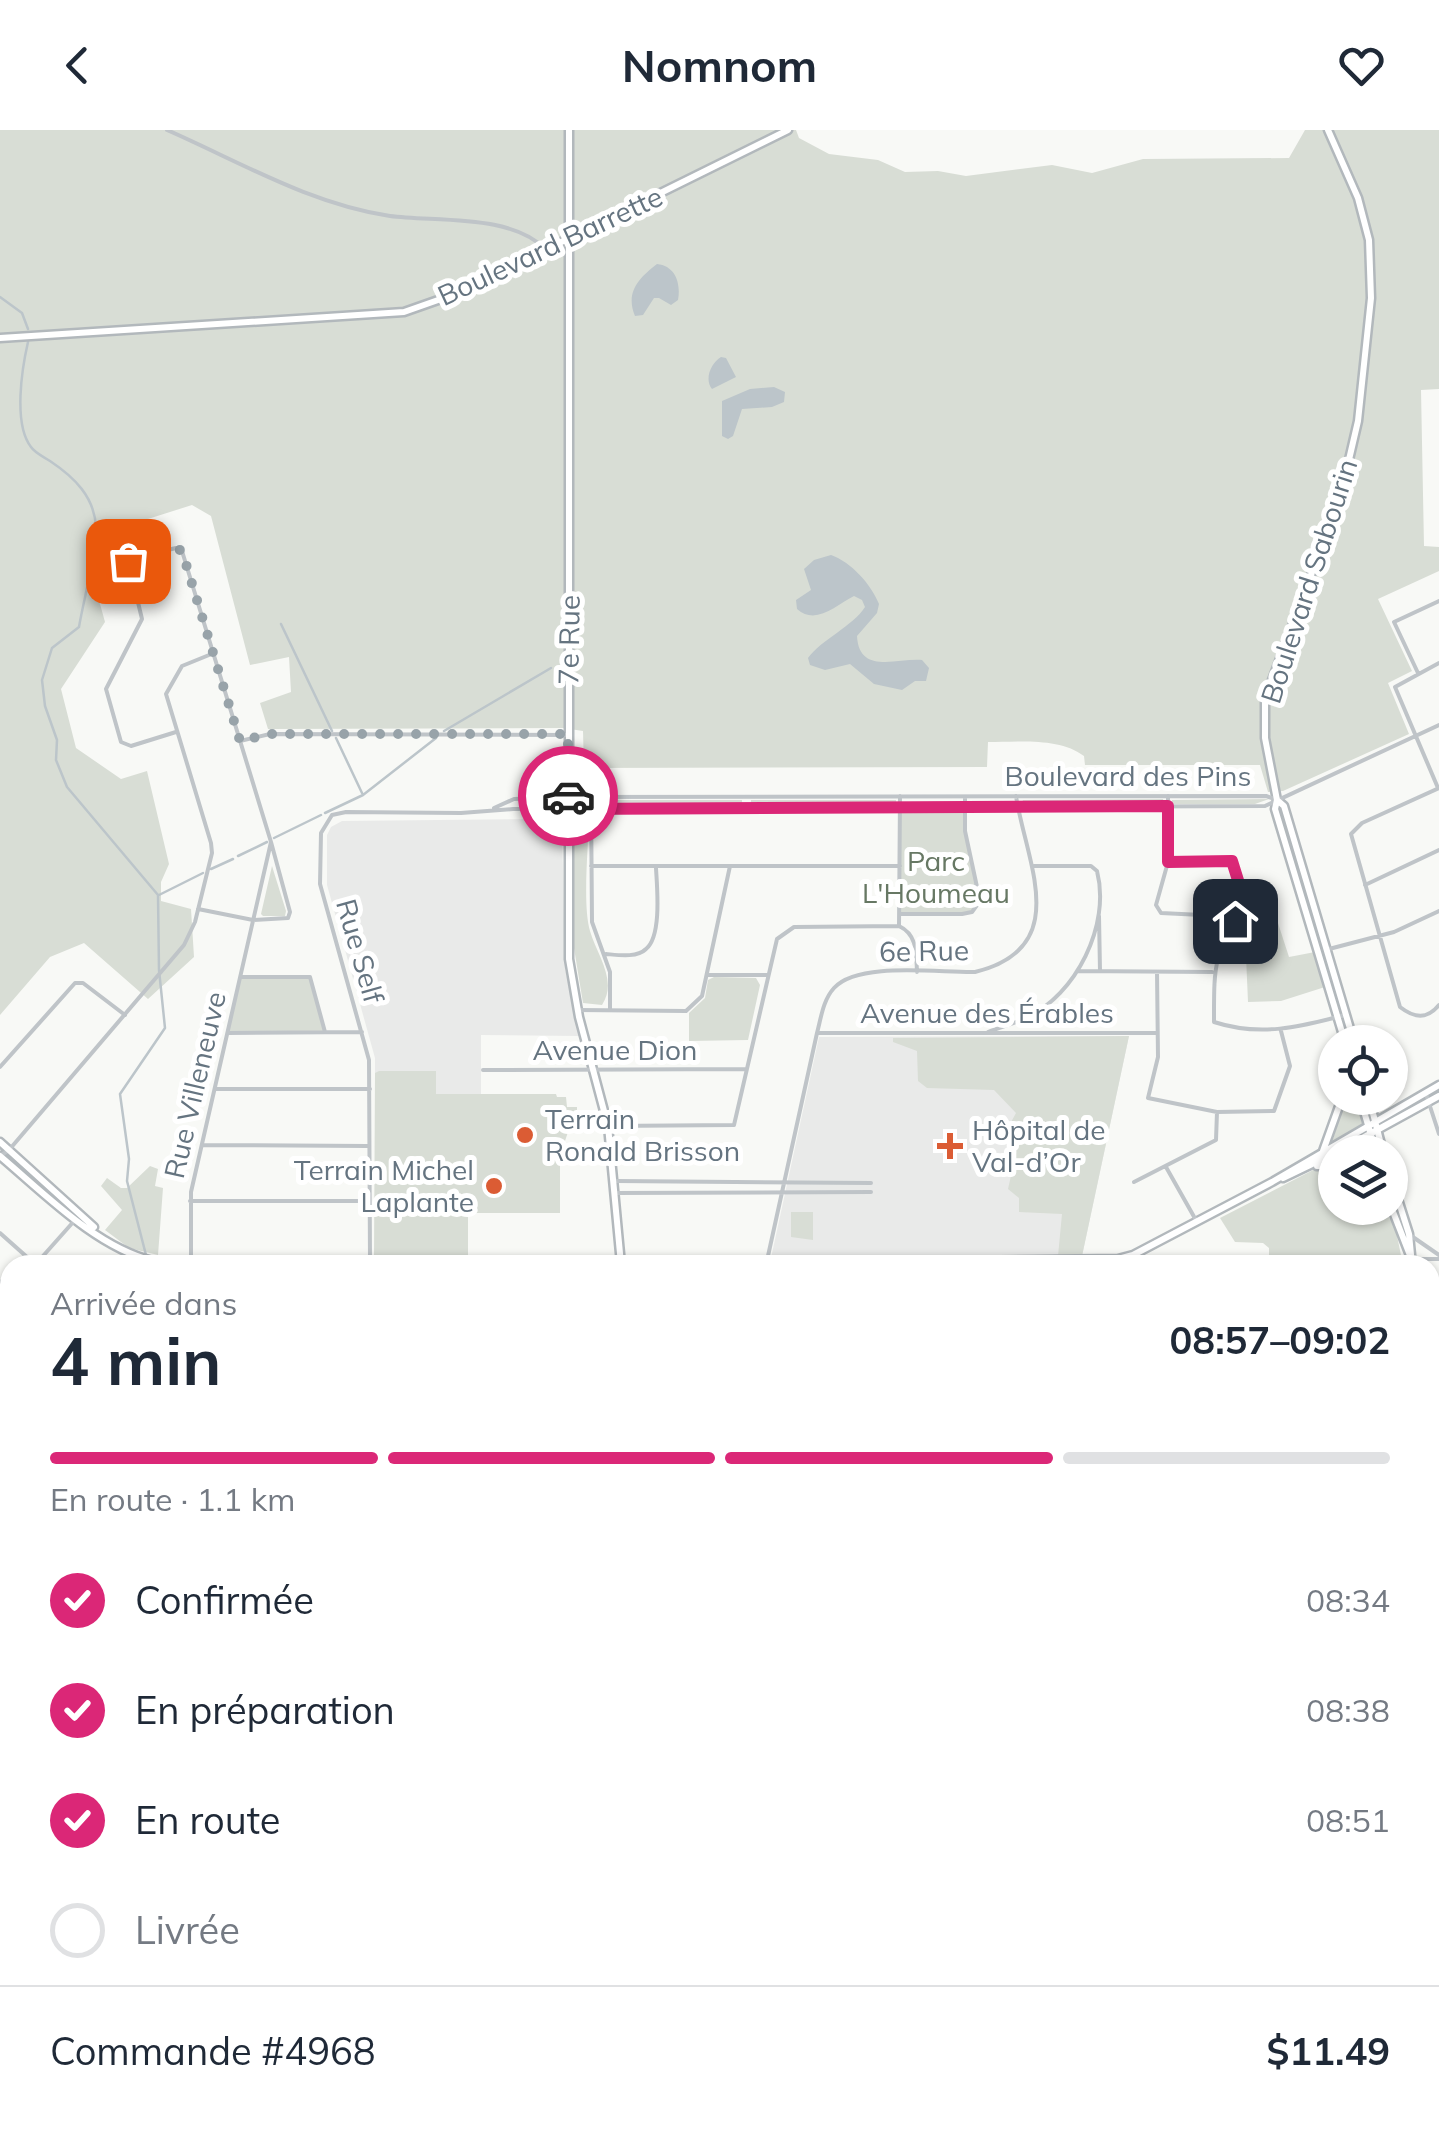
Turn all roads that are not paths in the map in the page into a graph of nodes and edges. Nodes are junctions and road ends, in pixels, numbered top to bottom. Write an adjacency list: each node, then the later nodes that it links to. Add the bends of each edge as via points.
1 (167, 130): 6 (street, via 311,196 389,216 510,228)
2 (570, 130): 5 (street, 7e Rue)
3 (788, 130): 5 (street, Boulevard Barrette)
4 (1328, 130): 27 (street, Boulevard Sabourin, via 1369,240 1371,298 1353,452 1265,699)
5 (569, 236): 6 (street, Boulevard Barrette); 16 (street, 7e Rue)
6 (545, 249): 7 (street, Boulevard Barrette, via 404,312)
7 (0, 338)
8 (128, 561): 9 (street, Rue Villeneuve); 11 (street, Rue Villeneuve, via 182,551); 15 (street, via 142,619 106,689 111,707 125,746)
9 (104, 565)
10 (1439, 602): 13 (street, via 1394,622)
11 (214, 653): 15 (street, via 182,666 166,694); 18 (street, Rue Villeneuve)
12 (1439, 663): 13 (street)
13 (1418, 673): 17 (street, via 1395,687)
14 (1439, 726): 17 (street)
15 (176, 732): 45 (street, via 211,844)
16 (568, 734): 18 (street, via 270,734); 25 (street, 7e Rue)
17 (1415, 736): 19 (street); 27 (street)
18 (240, 741): 36 (street, Rue Villeneuve)
19 (1439, 788): 44 (street, via 1355,827 1351,840)
20 (747, 796): 21 (street, Boulevard des Pins); 26 (street, Boulevard des Pins); 33 (street)
21 (900, 796): 22 (street, Boulevard des Pins); 31 (street)
22 (965, 796): 23 (street, Boulevard des Pins); 28 (street)
23 (1016, 796): 24 (street, Boulevard des Pins); 29 (street, 6e Rue)
24 (1168, 796): 27 (street, Boulevard des Pins); 30 (street)
25 (568, 797): 26 (street, Boulevard des Pins); 34 (street, 7e Rue); 35 (street, Rue Self, via 514,800)
26 (591, 797): 32 (street)
27 (1277, 800): 30 (street, Boulevard des Pins, via 1265,806); 53 (street, Boulevard Sabourin)
28 (966, 806): 29 (street, Boulevard des Pins); 31 (street, Boulevard des Pins); 48 (street, via 980,901 962,914)
29 (1017, 806): 30 (street, Boulevard des Pins); 43 (street, 6e Rue)
30 (1168, 806): 38 (street)
31 (900, 807): 33 (street, Boulevard des Pins); 42 (street)
32 (592, 808): 33 (street, Boulevard des Pins); 34 (street, Boulevard des Pins); 39 (street)
33 (748, 808)
34 (567, 809): 35 (street, Rue Self); 64 (street, 7e Rue, via 569,960)
35 (490, 810): 73 (street, Rue Self, via 346,812 322,825 320,884)
36 (270, 842): 49 (street, Rue Villeneuve); 49 (street, Rue Villeneuve, via 290,912 288,918)
37 (1439, 850): 44 (street)
38 (1168, 862): 50 (street, via 1232,861 1246,906); 50 (street, via 1157,894 1161,914)
39 (591, 866): 40 (street); 54 (street, via 592,922)
40 (656, 866): 41 (street); 54 (street, via 651,945 642,953)
41 (730, 866): 42 (street); 60 (street)
42 (900, 866): 48 (street)
43 (1034, 866): 46 (street, via 1091,866 1100,880); 57 (street, 6e Rue, via 1036,916 1016,952 975,972)
44 (1365, 885): 52 (street)
45 (198, 908): 49 (street); 66 (street, via 190,936)
46 (1099, 910): 55 (street); 56 (street)
47 (1439, 912): 52 (street)
48 (900, 914): 51 (street)
49 (253, 920): 62 (street, Rue Villeneuve)
50 (1235, 921): 59 (street)
51 (900, 926): 57 (street, via 916,947); 61 (street, via 794,927 778,939)
52 (1378, 935): 53 (street); 63 (street, via 1400,1007 1424,1016)
53 (1324, 951): 67 (street, Boulevard Sabourin)
54 (606, 954): 65 (street)
55 (1077, 971): 56 (street); 75 (street, via 1027,1018)
56 (1100, 971): 58 (street)
57 (917, 972): 74 (street, 6e Rue, via 846,978 828,996)
58 (1157, 972): 59 (street); 76 (street)
59 (1214, 972): 70 (street, via 1214,1022)
60 (706, 975): 61 (street); 65 (street, via 702,996 686,1011)
61 (768, 975): 78 (street)
62 (240, 977): 71 (street, Rue Villeneuve); 72 (street, via 310,977)
63 (1439, 1005)
64 (578, 1010): 65 (street); 80 (street, 7e Rue)
65 (610, 1010)
66 (124, 1015): 77 (street, via 75,983); 98 (street)
67 (1341, 1016): 68 (street, Boulevard Sabourin); 69 (street, Boulevard Sabourin); 70 (street)
68 (1342, 1025)
69 (1346, 1025)
70 (1281, 1031): 86 (street, via 1290,1066 1274,1111)
71 (228, 1032): 72 (street); 82 (street, Rue Villeneuve)
72 (325, 1032): 73 (street)
73 (362, 1032): 83 (street, Rue Self)
74 (817, 1033): 75 (street, Avenue des Érables); 106 (street, 6e Rue)
75 (984, 1033): 76 (street, Avenue des Érables)
76 (1157, 1033): 86 (street, via 1148,1098)
77 (0, 1066)
78 (747, 1069): 80 (street, Avenue Dion); 89 (street, via 734,1124)
79 (483, 1070): 80 (street, Avenue Dion)
80 (594, 1070): 89 (street, 7e Rue)
81 (1439, 1085): 85 (street)
82 (214, 1089): 83 (street); 96 (street, Rue Villeneuve)
83 (370, 1090): 97 (street, Rue Self)
84 (1439, 1096): 85 (street)
85 (1428, 1098): 90 (street); 91 (street)
86 (1217, 1112): 104 (street, via 1216,1140)
87 (1367, 1115): 90 (street)
88 (1371, 1115): 90 (street)
89 (608, 1126): 105 (street, 7e Rue)
90 (1373, 1130): 92 (street); 93 (street); 94 (street)
91 (1439, 1134)
92 (1361, 1135)
93 (1365, 1135)
94 (1375, 1135)
95 (0, 1142): 98 (street)
96 (202, 1145): 97 (street); 113 (street, Rue Villeneuve)
97 (369, 1146): 114 (street, Rue Self)
98 (9, 1150): 100 (street); 115 (street)
99 (1318, 1153): 108 (street)
100 (0, 1156): 115 (street)
101 (1318, 1163): 102 (street)
102 (1311, 1167): 103 (street); 108 (street)
103 (1318, 1167)
104 (1166, 1168): 107 (street); 116 (street)
105 (613, 1181): 106 (street); 111 (street, 7e Rue)
106 (785, 1182): 109 (street); 112 (street, 6e Rue)
107 (1134, 1182)
108 (1272, 1182): 116 (street)
109 (871, 1183)
110 (871, 1192): 112 (street)
111 (614, 1193): 112 (street); 126 (street, 7e Rue)
112 (782, 1193): 127 (street, 6e Rue)
113 (190, 1201): 114 (street); 124 (street, Rue Villeneuve)
114 (369, 1202): 125 (street, Rue Self)
115 (78, 1216): 122 (street); 123 (street)
116 (1196, 1222): 128 (street)
117 (1397, 1225): 129 (street)
118 (1405, 1225): 120 (street)
119 (0, 1233): 121 (street)
120 (1408, 1234): 130 (street); 131 (street)
121 (25, 1255)
122 (45, 1255)
123 (131, 1255)
124 (191, 1255)
125 (370, 1255)
126 (620, 1255)
127 (768, 1255)
128 (1134, 1255)
129 (1409, 1255)
130 (1411, 1255)
131 (1436, 1255)

